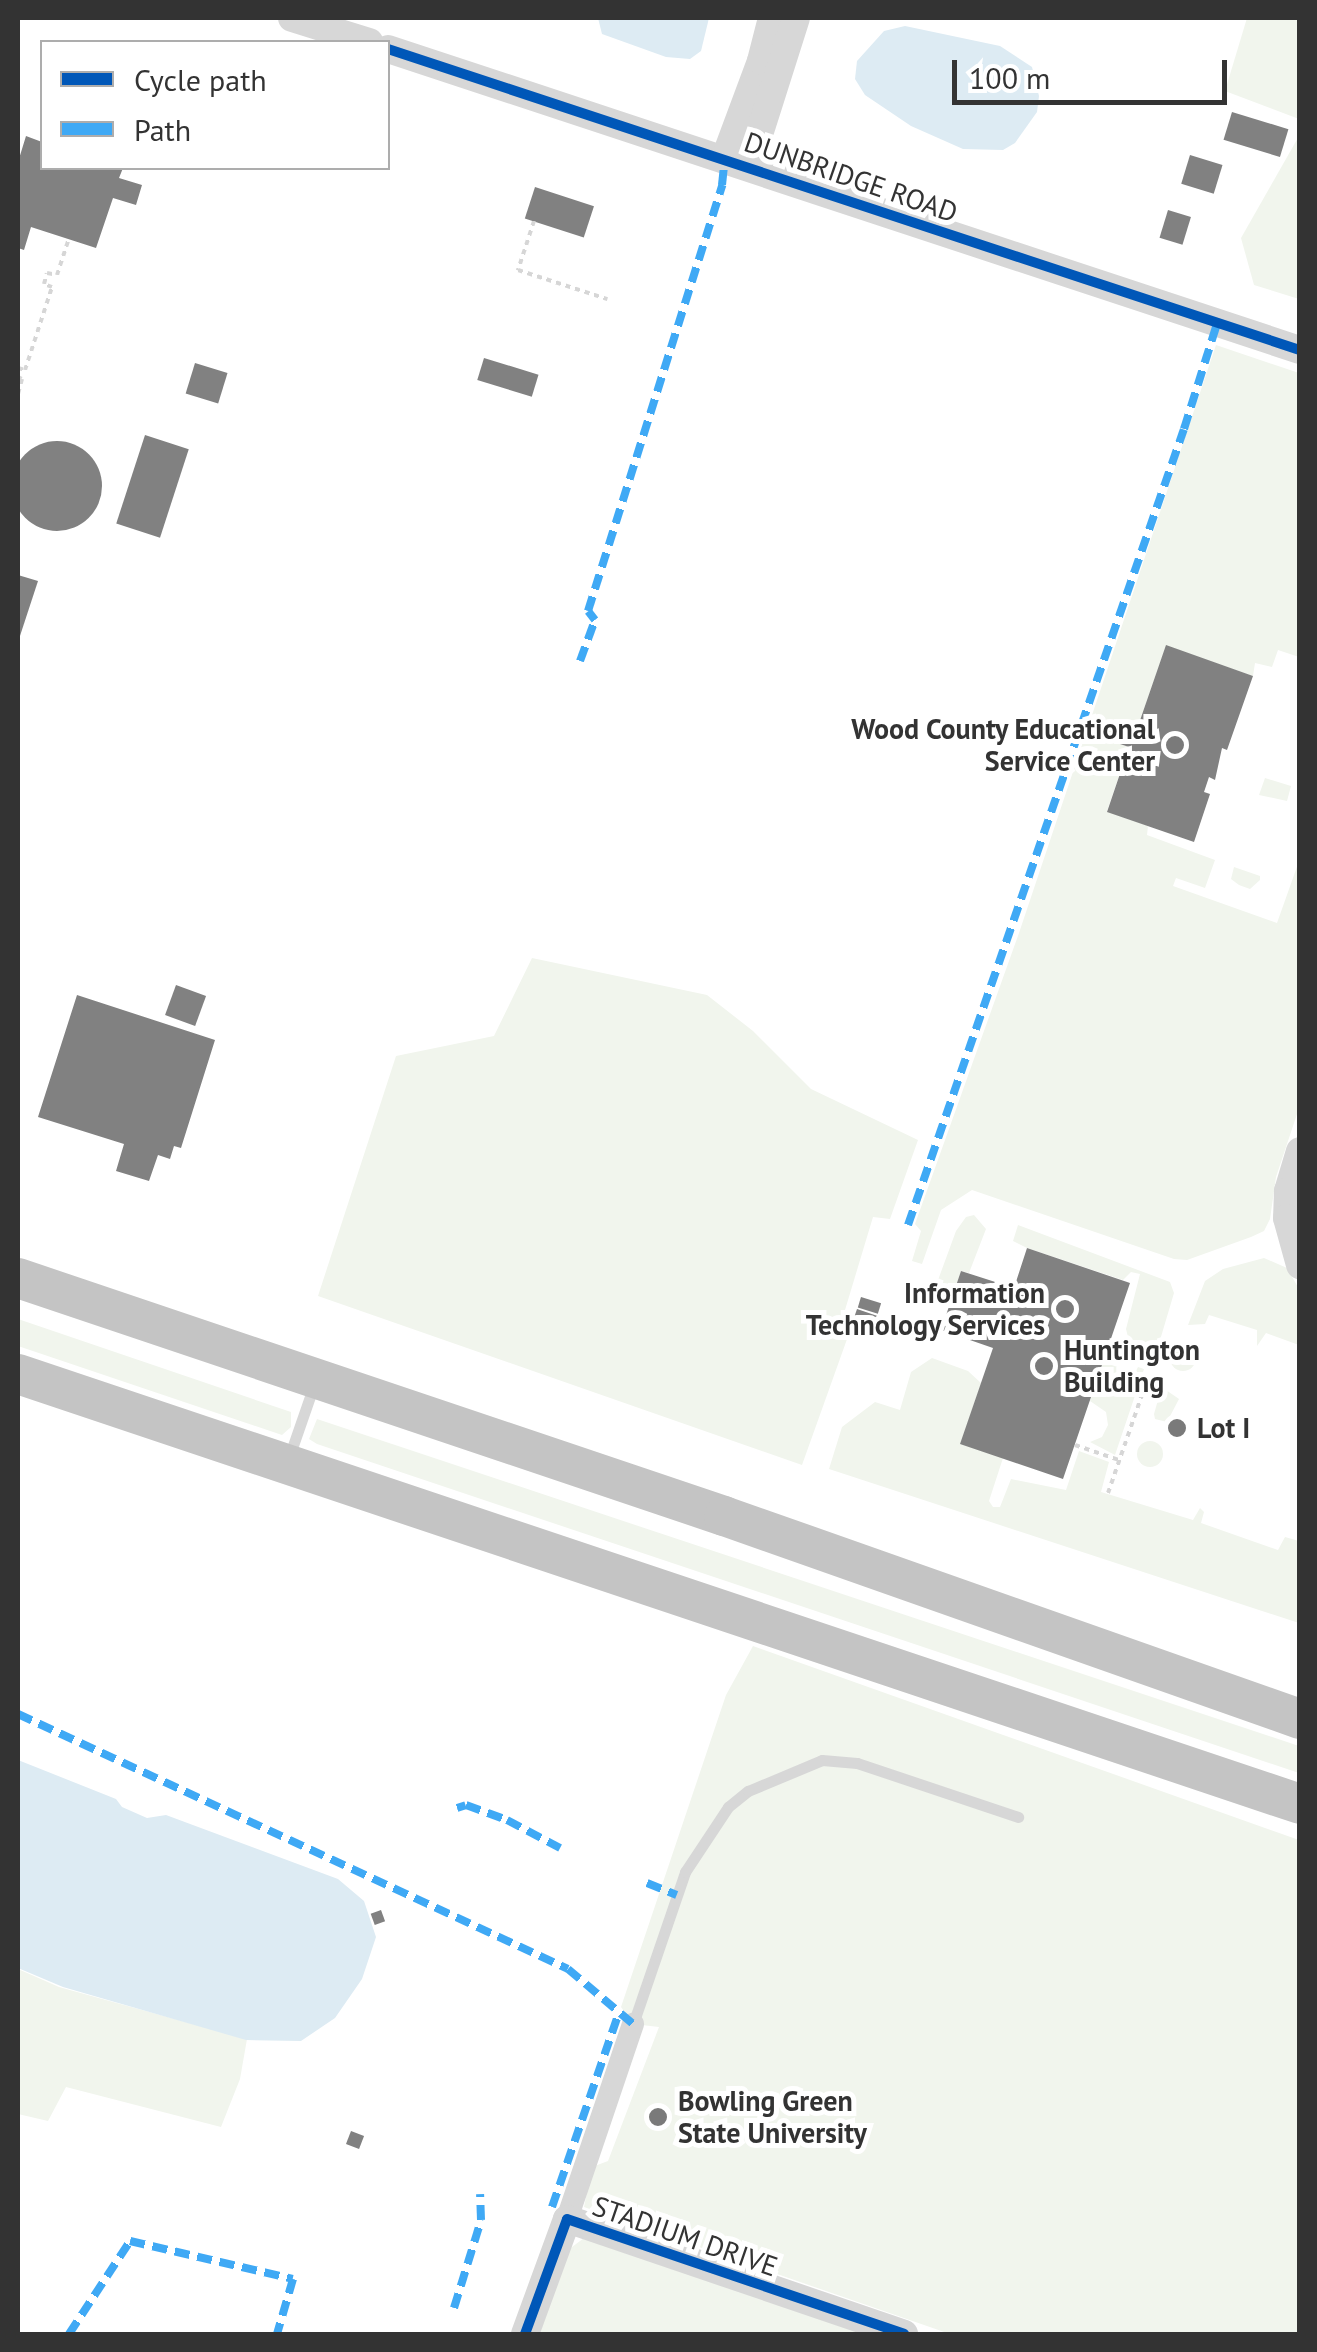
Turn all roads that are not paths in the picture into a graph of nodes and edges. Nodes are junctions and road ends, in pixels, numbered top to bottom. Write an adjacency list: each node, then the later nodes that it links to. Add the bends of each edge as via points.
1 (292, 18): 4 (street)
2 (772, 18): 6 (street)
3 (796, 18): 6 (street)
4 (363, 40)
5 (390, 49): 6 (street, DUNBRIDGE ROAD)
6 (737, 162): 7 (street, DUNBRIDGE ROAD)
7 (1300, 350)
8 (1300, 1151): 9 (street, via 1286,1218)
9 (1300, 1265)
10 (18, 1278): 12 (highway)
11 (18, 1374): 13 (highway)
12 (318, 1376): 13 (lane); 14 (highway)
13 (286, 1464): 15 (highway)
14 (1300, 1719)
15 (1145, 1755): 16 (highway); 17 (highway)
16 (1300, 1804)
17 (1300, 1812)
18 (1018, 1817): 19 (lane, STADIUM DRIVE, via 857,1763 822,1760 748,1791 728,1808 685,1872)
19 (632, 2024): 20 (street, STADIUM DRIVE)
20 (567, 2220): 21 (street, STADIUM DRIVE); 22 (street, STADIUM DRIVE)
21 (525, 2334)
22 (904, 2334)

